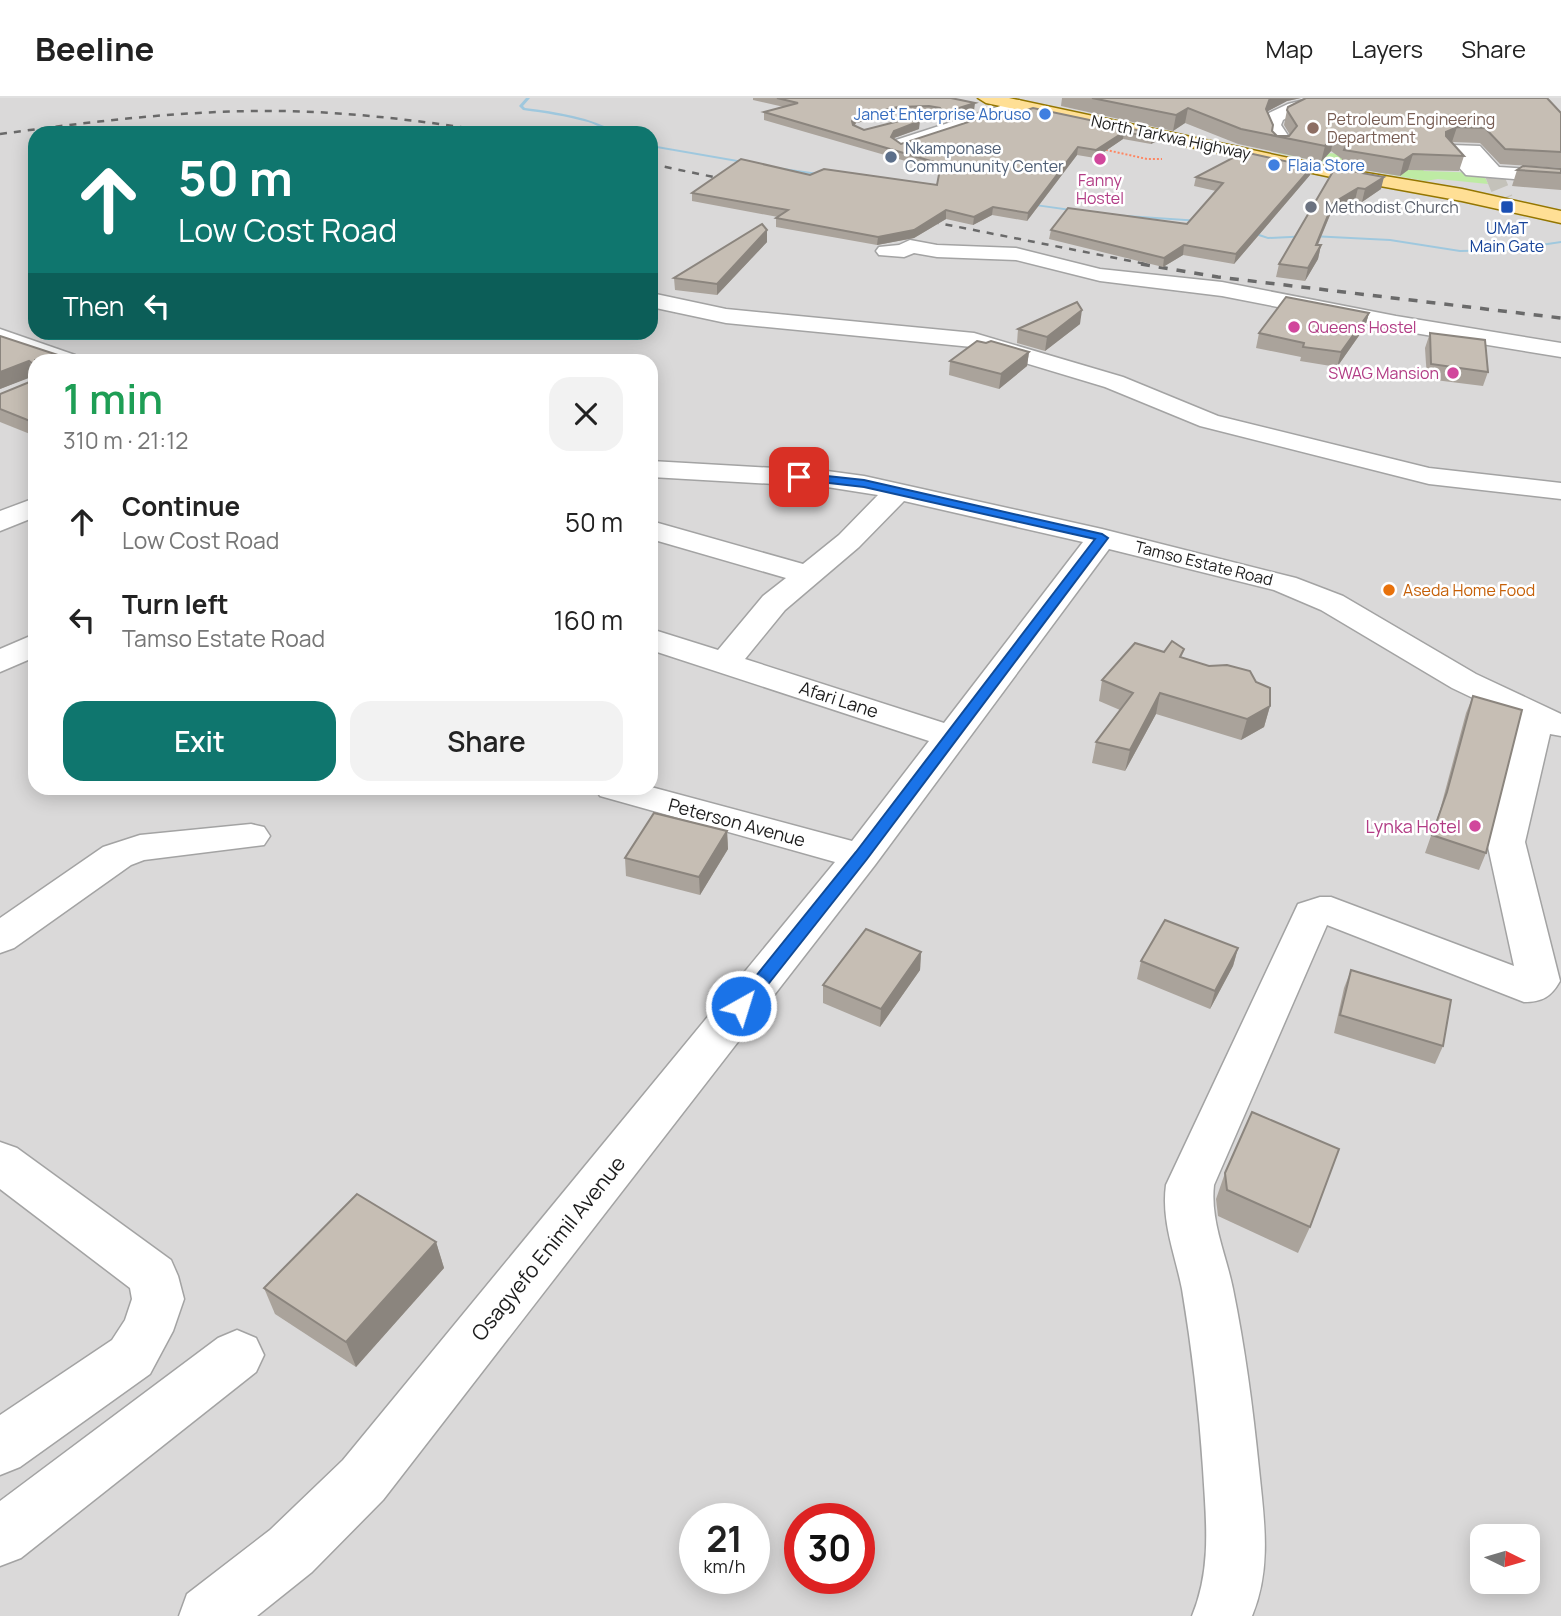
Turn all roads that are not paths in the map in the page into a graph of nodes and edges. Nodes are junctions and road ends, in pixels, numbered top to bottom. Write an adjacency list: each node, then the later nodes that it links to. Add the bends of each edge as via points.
1 (986, 98): 3 (main road, North Tarkwa Highway)
2 (1333, 98): 7 (street, via 1294,107 1275,117 1273,125 1282,140)
3 (1019, 104): 5 (street); 7 (main road, North Tarkwa Highway)
4 (920, 120): 5 (street)
5 (950, 126): 6 (street)
6 (902, 144)
7 (1271, 151): 12 (main road, North Tarkwa Highway)
8 (1477, 153): 9 (street); 10 (street); 10 (street, via 1467,148 1452,150 1470,170)
9 (1561, 160)
10 (1493, 172): 11 (street)
11 (1561, 177)
12 (1462, 195): 13 (street); 14 (main road, North Tarkwa Highway)
13 (1561, 205): 14 (main road)
14 (1561, 216)
15 (886, 251): 18 (street, via 904,251 910,246 1016,254 1100,275 1222,289)
16 (658, 301): 22 (street, via 726,316 974,340 1115,382 1221,424 1429,476)
17 (0, 336): 19 (street)
18 (1561, 350)
19 (50, 354)
20 (658, 469): 21 (street, Tamso Estate Road, via 827,479)
21 (898, 491): 26 (street, Tamso Estate Road); 27 (street, via 849,541)
22 (1561, 491)
23 (28, 509): 24 (street)
24 (0, 522)
25 (658, 532): 27 (street)
26 (1102, 538): 32 (street, Tamso Estate Road, via 1310,593 1464,681); 33 (street, Osagyefo Enimil Avenue)
27 (807, 574): 31 (street, via 774,603)
28 (658, 641): 31 (street, Afari Lane)
29 (28, 648): 30 (street)
30 (0, 662)
31 (725, 662): 33 (street, Afari Lane)
32 (1549, 722): 43 (street, via 1507,842 1507,858 1539,981 1524,986 1331,911 1312,914 1190,1185 1188,1218 1205,1275 1227,1412 1236,1545 1235,1578)
33 (952, 737): 36 (street, Osagyefo Enimil Avenue)
34 (639, 795): 36 (street, Peterson Avenue)
35 (251, 836): 37 (street, via 140,848 117,856)
36 (861, 856): 42 (street, Osagyefo Enimil Avenue, via 363,1480 291,1552)
37 (0, 938)
38 (0, 1162): 40 (street, via 153,1276 158,1299 147,1331 131,1357)
39 (237, 1355): 41 (street)
40 (0, 1448)
41 (0, 1537)
42 (209, 1616)
43 (1222, 1616)

